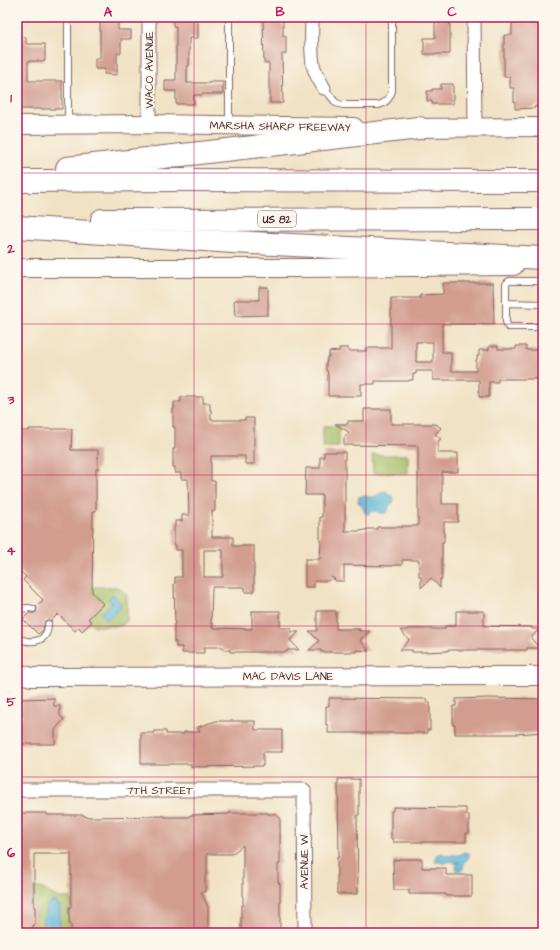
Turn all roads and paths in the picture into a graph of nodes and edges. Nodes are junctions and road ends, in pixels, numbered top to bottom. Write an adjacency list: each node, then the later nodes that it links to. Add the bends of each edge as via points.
1 (68, 17): 10 (lane)
2 (149, 17): 8 (street, WACO AVENUE)
3 (229, 17): 11 (lane)
4 (312, 17): 7 (street, via 313,66)
5 (392, 17): 7 (lane, via 392,91 388,100 379,104 343,105 336,103)
6 (474, 17): 12 (street)
7 (324, 88)
8 (149, 124): 10 (main road, MARSHA SHARP FREEWAY); 11 (main road, MARSHA SHARP FREEWAY)
9 (17, 125): 10 (main road, MARSHA SHARP FREEWAY)
10 (68, 125)
11 (229, 125): 14 (main road, MARSHA SHARP FREEWAY)
12 (474, 127): 13 (main road, MARSHA SHARP FREEWAY); 14 (main road, MARSHA SHARP FREEWAY)
13 (543, 127)
14 (419, 128): 15 (highway)
15 (17, 174)
16 (543, 180): 17 (highway)
17 (17, 181)
18 (543, 219): 19 (highway, US 82)
19 (17, 221)
20 (17, 227): 21 (highway, via 233,242)
21 (543, 258)
22 (543, 265): 23 (main road)
23 (17, 268)
24 (543, 281): 25 (lane, via 509,280 506,284)
25 (506, 303): 26 (lane); 27 (lane, via 508,327)
26 (543, 304)
27 (543, 327)
28 (33, 609): 29 (lane, via 24,608)
29 (17, 612)
30 (48, 624): 31 (lane, via 47,632 40,639 29,642)
31 (17, 638)
32 (543, 676): 33 (main road, MAC DAVIS LANE)
33 (22, 677)
34 (17, 790): 35 (street, 7TH STREET)
35 (304, 790): 36 (street, AVENUE W)
36 (305, 933)

